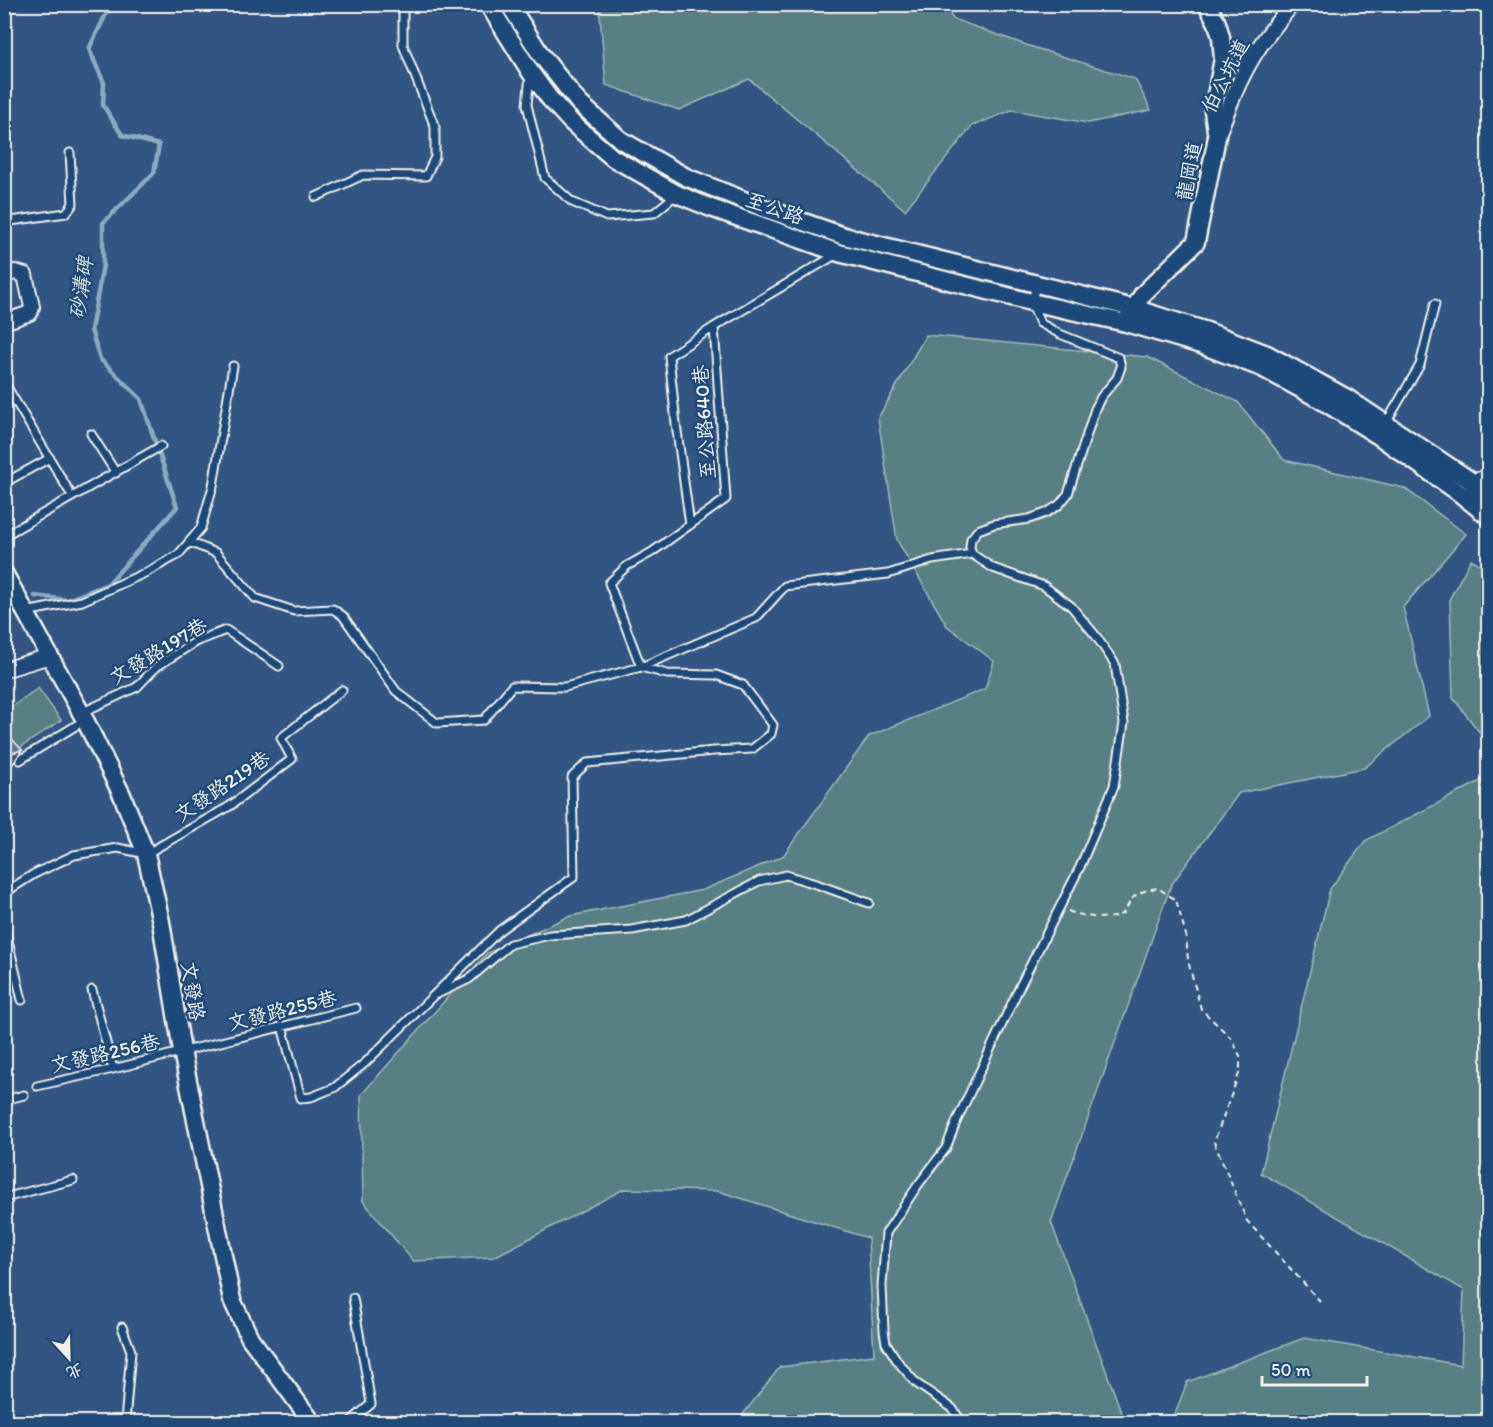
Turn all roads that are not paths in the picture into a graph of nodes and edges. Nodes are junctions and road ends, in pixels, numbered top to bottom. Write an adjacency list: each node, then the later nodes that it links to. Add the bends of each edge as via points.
1 (403, 4): 11 (lane, via 403,45 435,127 435,157 426,176 363,175)
2 (488, 4): 6 (street, 至公路)
3 (509, 4): 9 (street, 至公路, via 541,55 579,103 621,140)
4 (1207, 4): 7 (street, 龍岡道, via 1217,23 1223,59 1213,111)
5 (1292, 4): 7 (street, 伯公坑道, via 1258,48)
6 (531, 73): 10 (street, 至公路, via 572,122 613,158); 10 (lane, via 527,105 545,178 572,202 607,217 654,213)
7 (1217, 137): 19 (street, 龍岡道, via 1196,242 1143,294)
8 (70, 153): 12 (lane, via 73,204 66,213)
9 (686, 177): 10 (street); 13 (street, 至公路)
10 (677, 194): 14 (street, 至公路)
11 (316, 197)
12 (4, 222)
13 (844, 236): 14 (street); 16 (street, 至公路)
14 (839, 253): 17 (street, 至公路); 21 (lane)
15 (4, 275): 20 (street, via 25,275 32,307 30,313)
16 (1037, 284): 17 (lane); 19 (street, 至公路)
17 (1031, 302): 19 (street, 至公路); 38 (lane, via 1040,322 1119,358 1121,367 1095,409 1068,494 1046,513 978,530 971,539)
18 (1435, 304): 24 (lane, via 1420,365)
19 (1130, 316): 24 (street, via 1207,331 1267,354 1347,398)
20 (4, 322)
21 (714, 327): 35 (lane, 至公路640巷, via 726,499); 35 (lane, via 669,356)
22 (233, 366): 37 (lane, via 213,486 201,528)
23 (4, 382): 27 (lane)
24 (1381, 429): 31 (street)
25 (91, 434): 28 (lane)
26 (161, 446): 28 (lane)
27 (50, 458): 30 (lane); 32 (lane)
28 (116, 473): 36 (lane)
29 (1488, 474): 31 (lane)
30 (4, 483)
31 (1463, 485): 33 (street); 34 (street)
32 (69, 491)
33 (1488, 497)
34 (1488, 516)
35 (690, 525): 43 (lane, 至公路640巷, via 627,566 609,583)
36 (4, 536)
37 (189, 542): 40 (lane, via 178,555 154,569 82,601); 43 (lane, via 216,553 255,598 294,611 333,609 343,616 396,691 437,723 484,720 512,686 565,687)
38 (972, 554): 43 (lane, via 932,560 888,574 785,586 756,618); 69 (lane, via 993,568 1044,586 1071,606 1115,664 1124,723 1114,786 1080,867 946,1148 886,1233 882,1286 886,1343 915,1383 952,1408)
39 (4, 573): 40 (street, 文發路)
40 (25, 612): 41 (street, 文發路)
41 (50, 656): 44 (street); 46 (street, 文發路)
42 (279, 666): 46 (lane, 文發路197巷, via 226,630 195,642 156,667 137,687)
43 (641, 667): 53 (lane, via 667,674 716,675 743,685 773,725 771,734 752,749 587,763 572,777 574,877 500,930)
44 (4, 670)
45 (342, 690): 48 (lane, 文發路219巷, via 282,738 292,759 230,806)
46 (83, 716): 47 (lane, via 20,760); 48 (street, 文發路)
47 (4, 743)
48 (146, 854): 49 (lane, via 118,848 74,855 34,874); 57 (street, 文發路)
49 (4, 895)
50 (869, 903): 53 (lane, via 786,875 759,881 686,920 632,930 550,935 510,944 469,979)
51 (4, 924): 54 (lane)
52 (92, 990): 58 (lane)
53 (432, 997): 56 (lane, via 365,1063 334,1088 311,1097 301,1098)
54 (22, 1000)
55 (356, 1008): 56 (lane, 文發路255巷)
56 (282, 1026): 57 (lane, 文發路255巷)
57 (182, 1052): 58 (lane, 文發路256巷); 67 (street, 文發路, via 232,1300 250,1338)
58 (113, 1069): 59 (lane, 文發路256巷)
59 (37, 1086)
60 (24, 1095): 61 (lane)
61 (4, 1100)
62 (73, 1180): 63 (lane)
63 (4, 1198)
64 (353, 1298): 68 (lane, via 371,1404)
65 (122, 1327): 66 (lane, via 130,1351)
66 (125, 1422)
67 (312, 1422)
68 (350, 1422)
69 (962, 1422)

